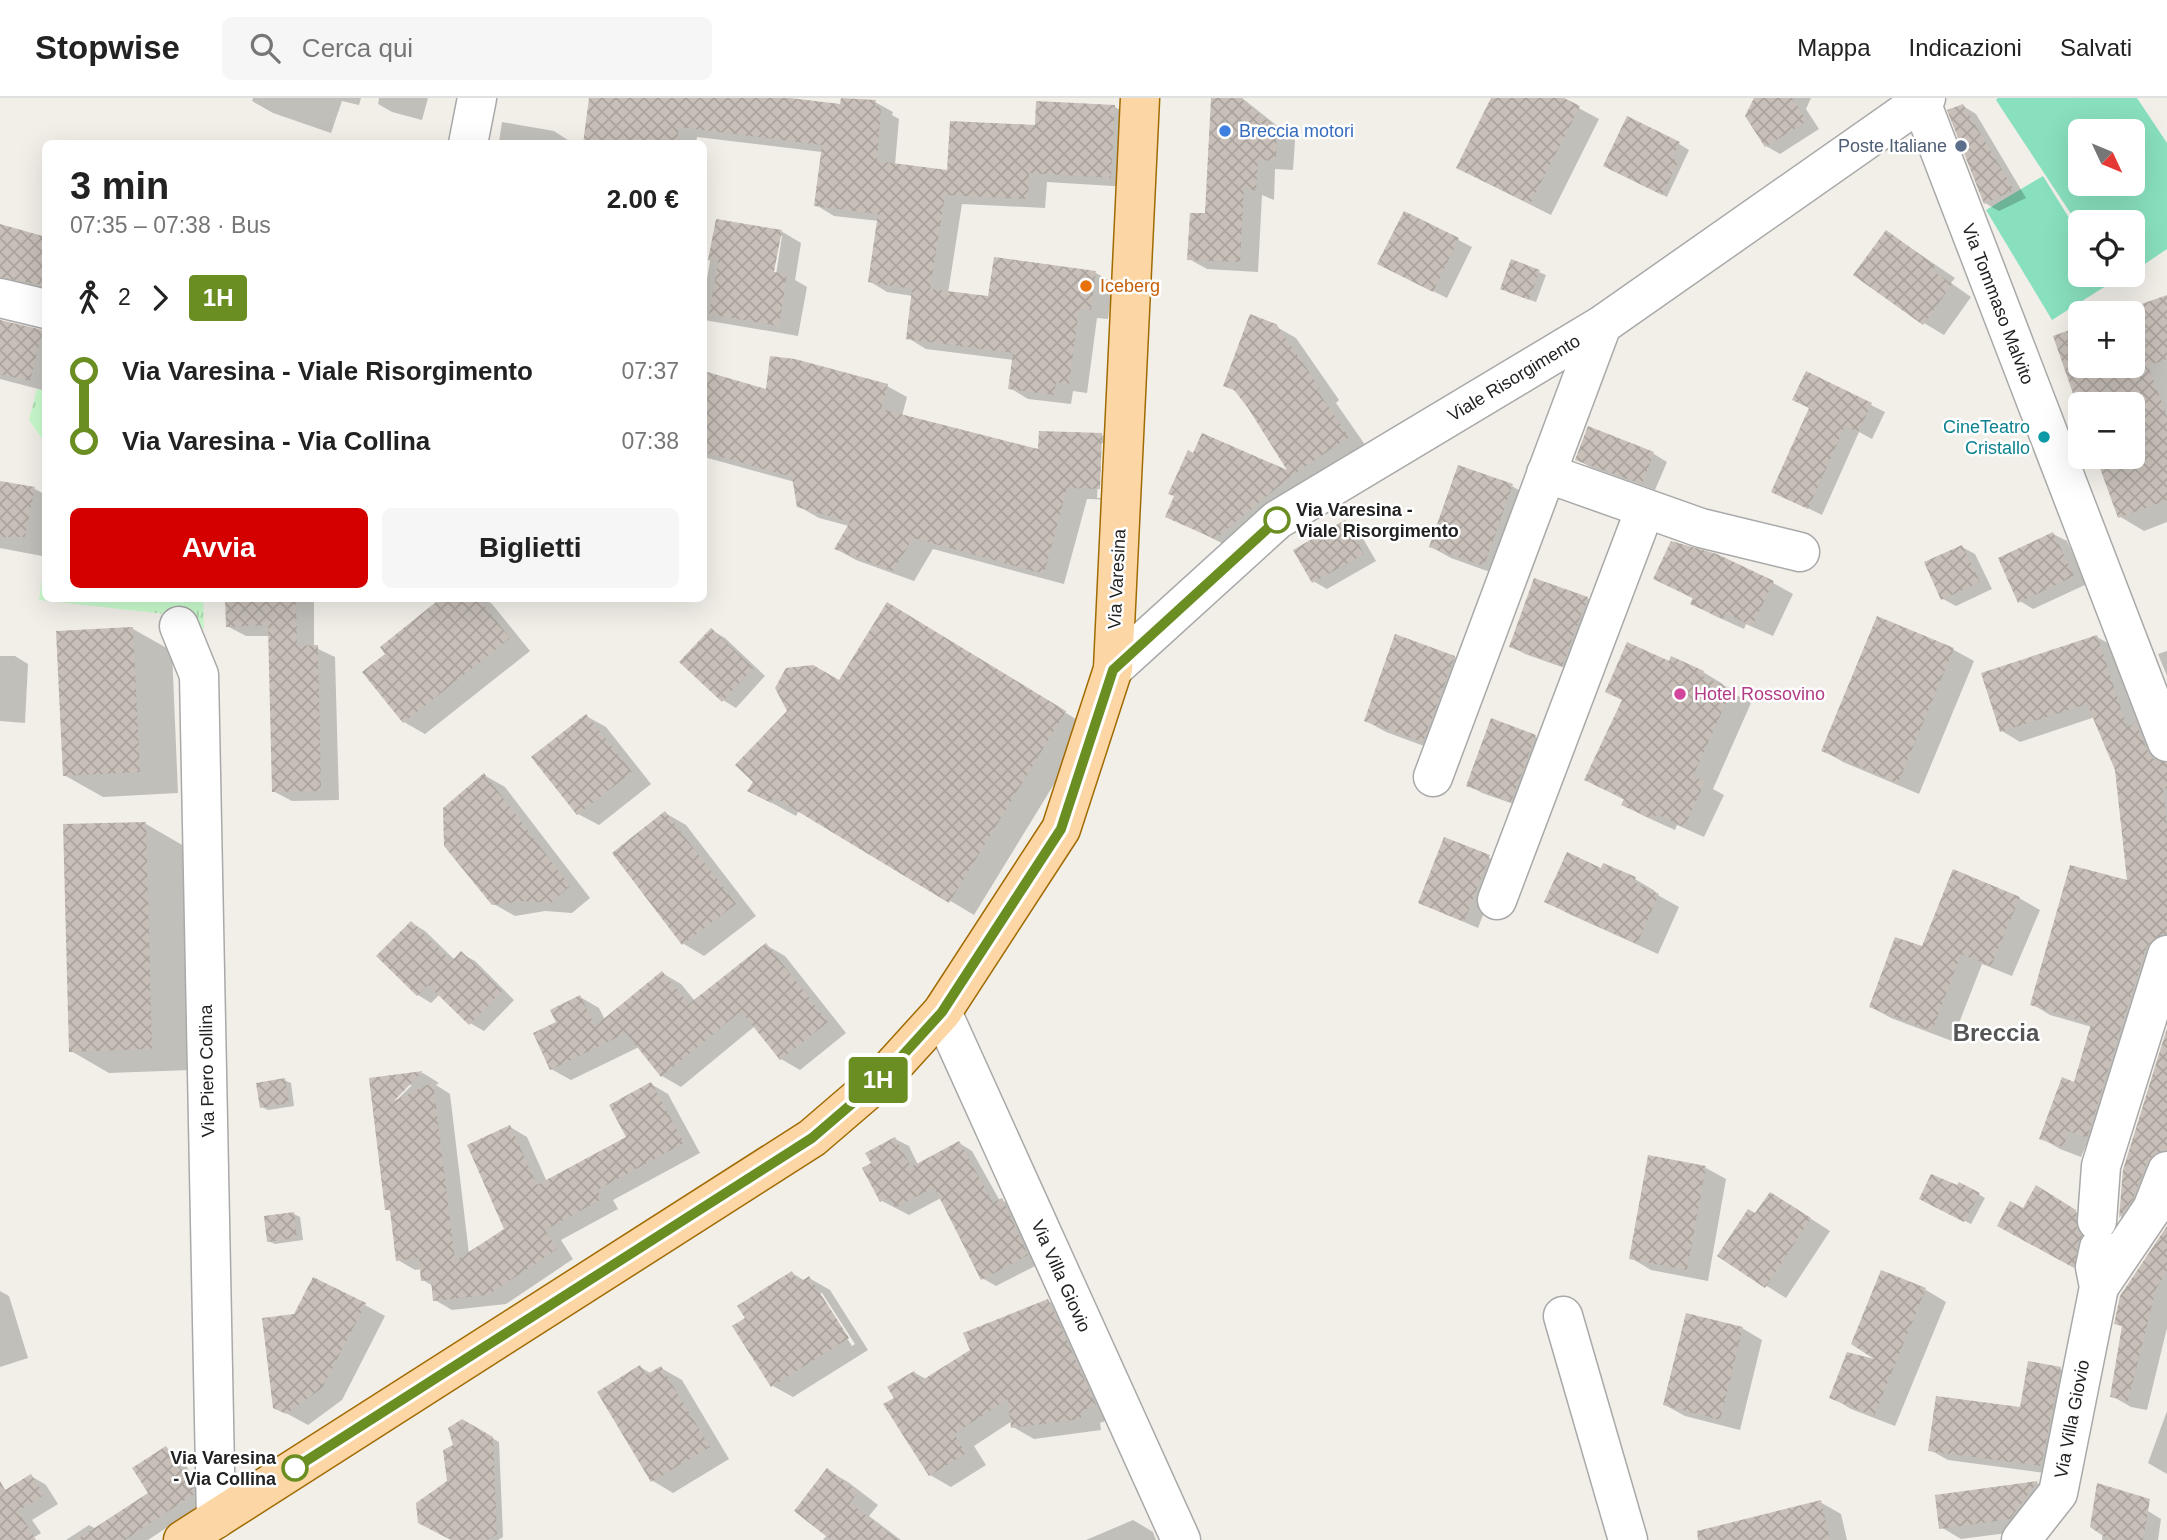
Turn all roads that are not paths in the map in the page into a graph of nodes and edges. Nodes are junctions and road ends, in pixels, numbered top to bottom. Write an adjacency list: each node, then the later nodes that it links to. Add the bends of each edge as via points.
1 (477, 98): 4 (street)
2 (1140, 98): 12 (main road, Via Varesina)
3 (1920, 99): 7 (street, Viale Risorgimento); 13 (street, Via Tommaso Malvito)
4 (469, 140)
5 (0, 298): 6 (street)
6 (42, 308)
7 (1602, 325): 8 (street); 12 (street, Viale Risorgimento, via 1277,520)
8 (1546, 473): 9 (street); 14 (street)
9 (1645, 509): 10 (street); 15 (street)
10 (1800, 552)
11 (179, 626): 22 (street, Via Piero Collina, via 199,676)
12 (1113, 670): 17 (main road, Via Varesina, via 1061,829)
13 (2167, 742)
14 (1433, 777)
15 (1497, 900)
16 (2167, 955): 20 (street, Via Villa Giovio, via 2101,1166 2095,1267)
17 (942, 1012): 22 (main road, Via Varesina, via 883,1077 812,1138); 24 (street, Via Villa Giovio)
18 (2167, 1171): 19 (street, Via Villa Giovio)
19 (2159, 1213): 20 (street, Via Villa Giovio)
20 (2099, 1287): 26 (street, Via Villa Giovio, via 2058,1493)
21 (1563, 1316): 25 (street)
22 (216, 1519): 23 (main road, Via Varesina)
23 (183, 1540)
24 (1181, 1540)
25 (1628, 1540)
26 (2023, 1540)

